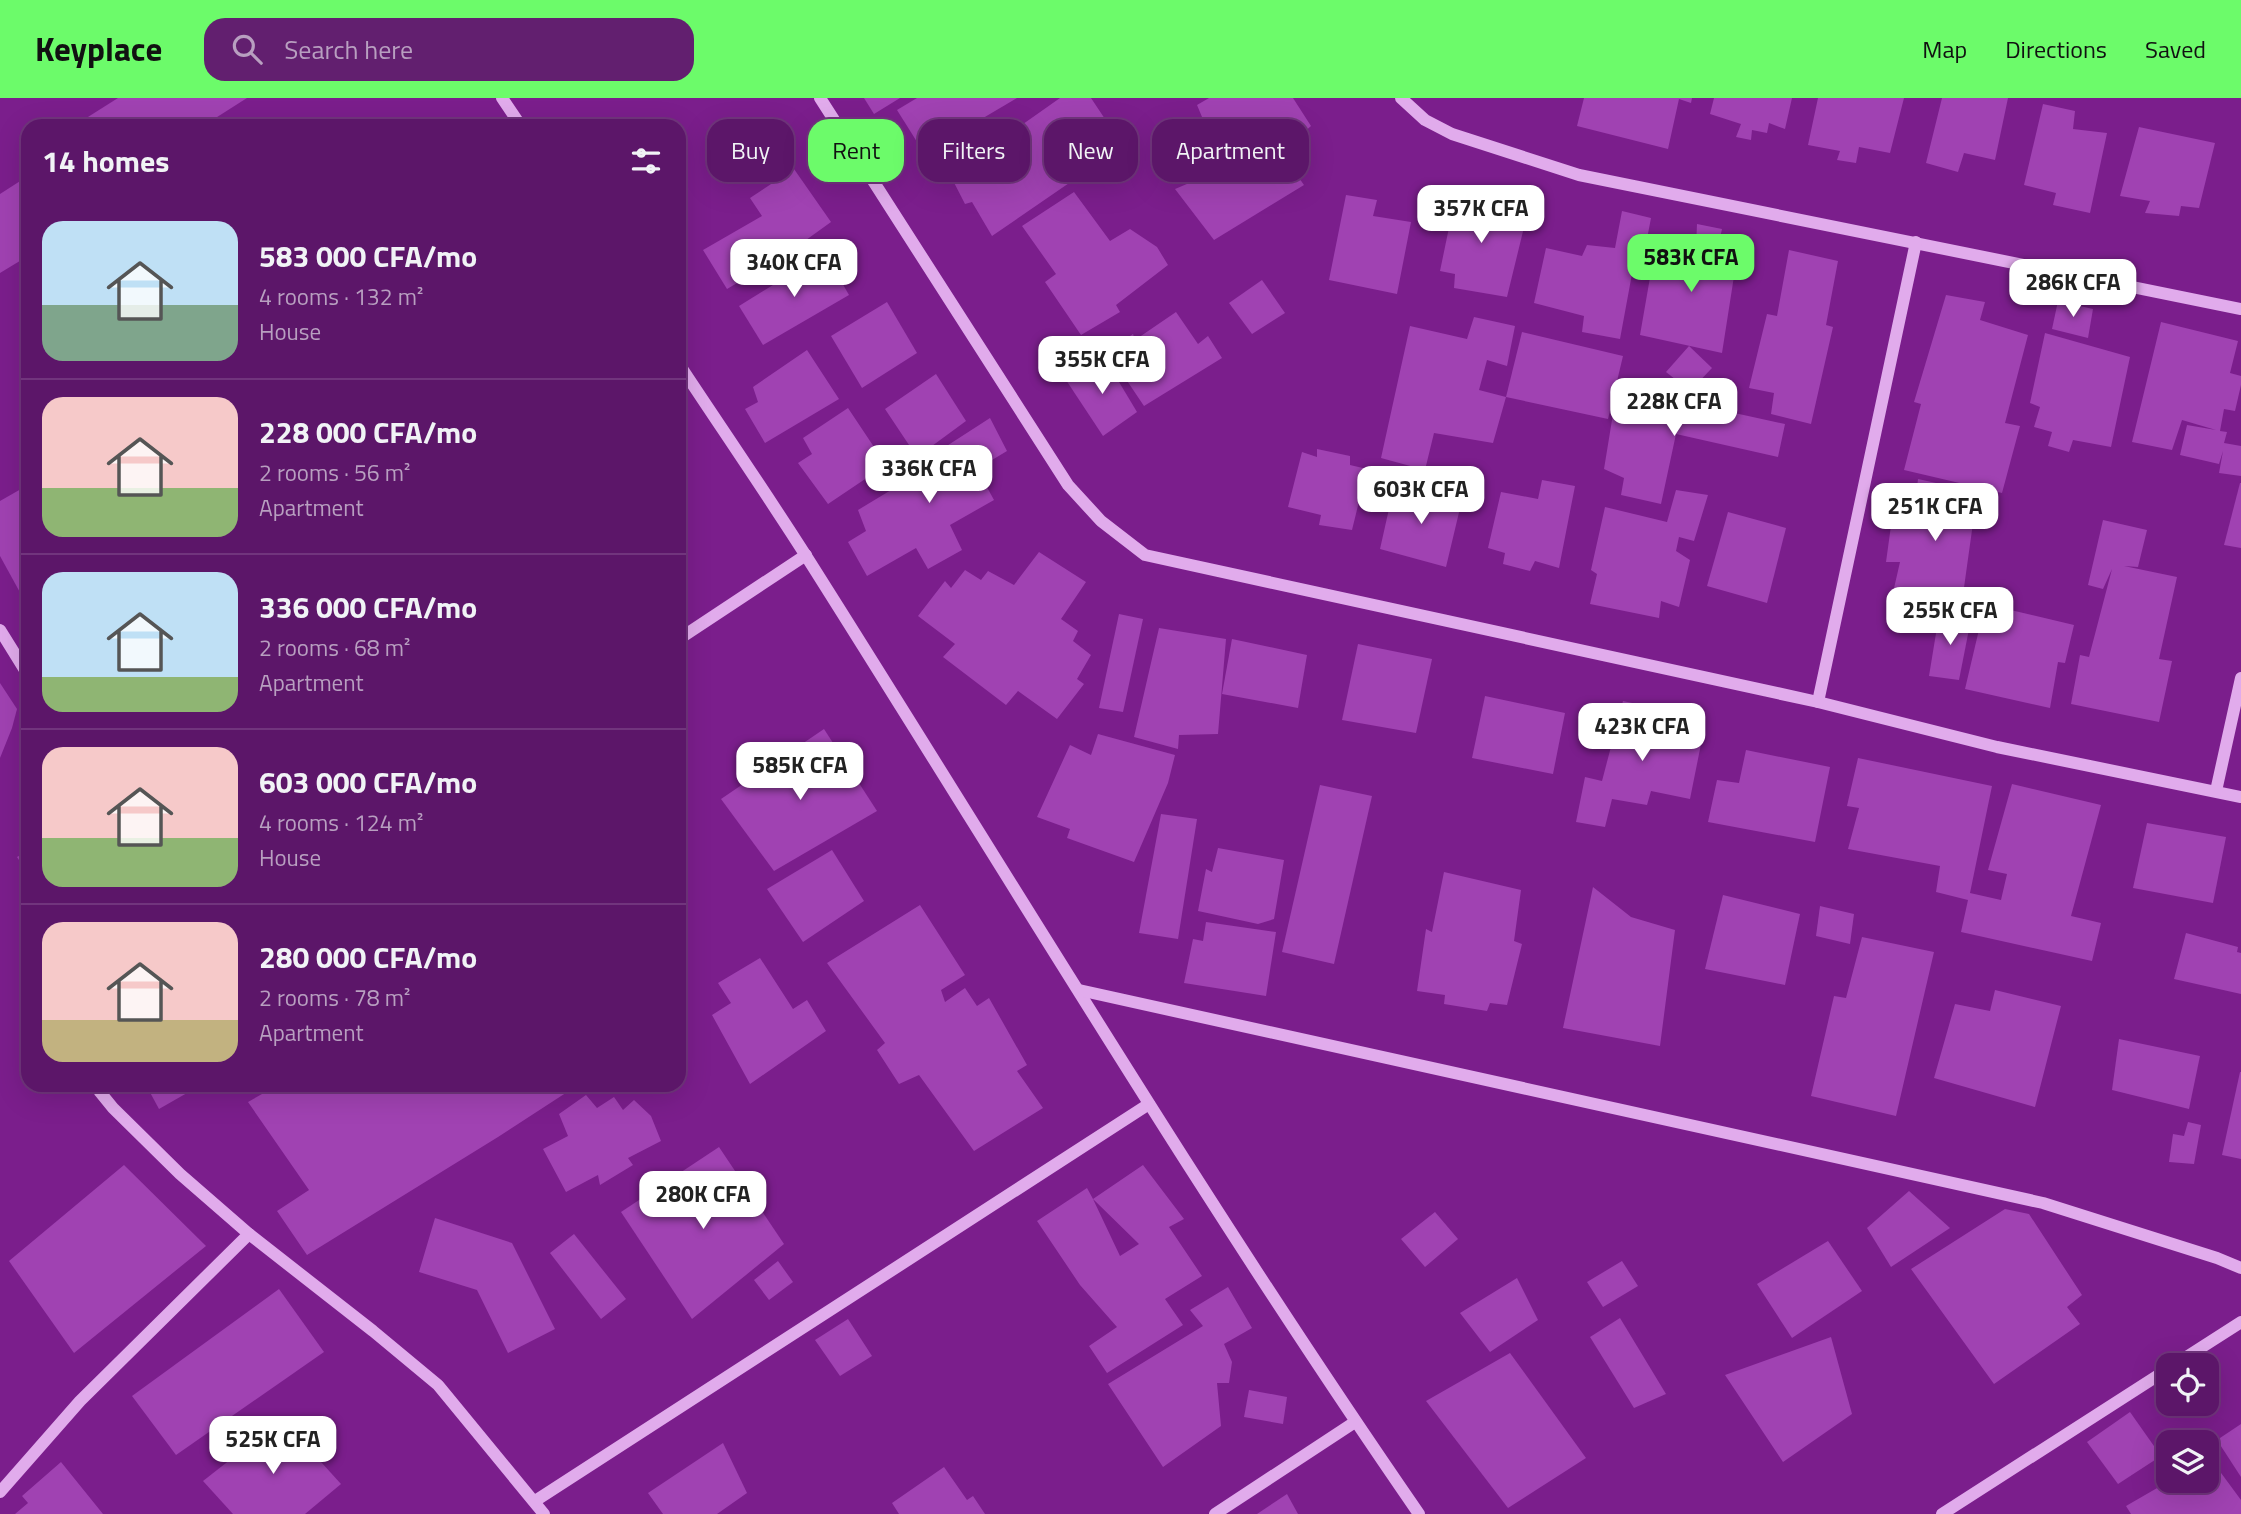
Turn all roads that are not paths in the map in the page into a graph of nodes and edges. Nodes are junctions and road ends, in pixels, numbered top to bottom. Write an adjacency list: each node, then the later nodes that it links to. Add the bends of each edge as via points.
1 (502, 98): 4 (street)
2 (820, 98): 13 (street, via 1068,485 1101,521 1144,555)
3 (1402, 98): 5 (street, via 1425,120 1452,134 1579,175)
4 (516, 119)
5 (1916, 242): 6 (street); 13 (street)
6 (2241, 309)
7 (686, 375): 8 (street)
8 (806, 555): 10 (street); 16 (street)
9 (0, 630): 11 (street)
10 (686, 634)
11 (21, 664)
12 (2241, 678): 14 (street)
13 (1818, 702): 14 (street, via 1997,747)
14 (2216, 791): 15 (street)
15 (2241, 797)
16 (1079, 990): 18 (street); 20 (street, via 2043,1203)
17 (100, 1092): 19 (street, via 180,1174)
18 (1149, 1104): 24 (street); 26 (street)
19 (249, 1234): 25 (street, via 80,1401); 26 (street, via 438,1385)
20 (2241, 1268)
21 (2241, 1322): 22 (street)
22 (2193, 1353)
23 (2156, 1377): 30 (street)
24 (1355, 1422): 28 (street); 29 (street)
25 (0, 1492)
26 (535, 1501): 27 (street)
27 (544, 1514)
28 (1214, 1514)
29 (1419, 1514)
30 (1942, 1514)

